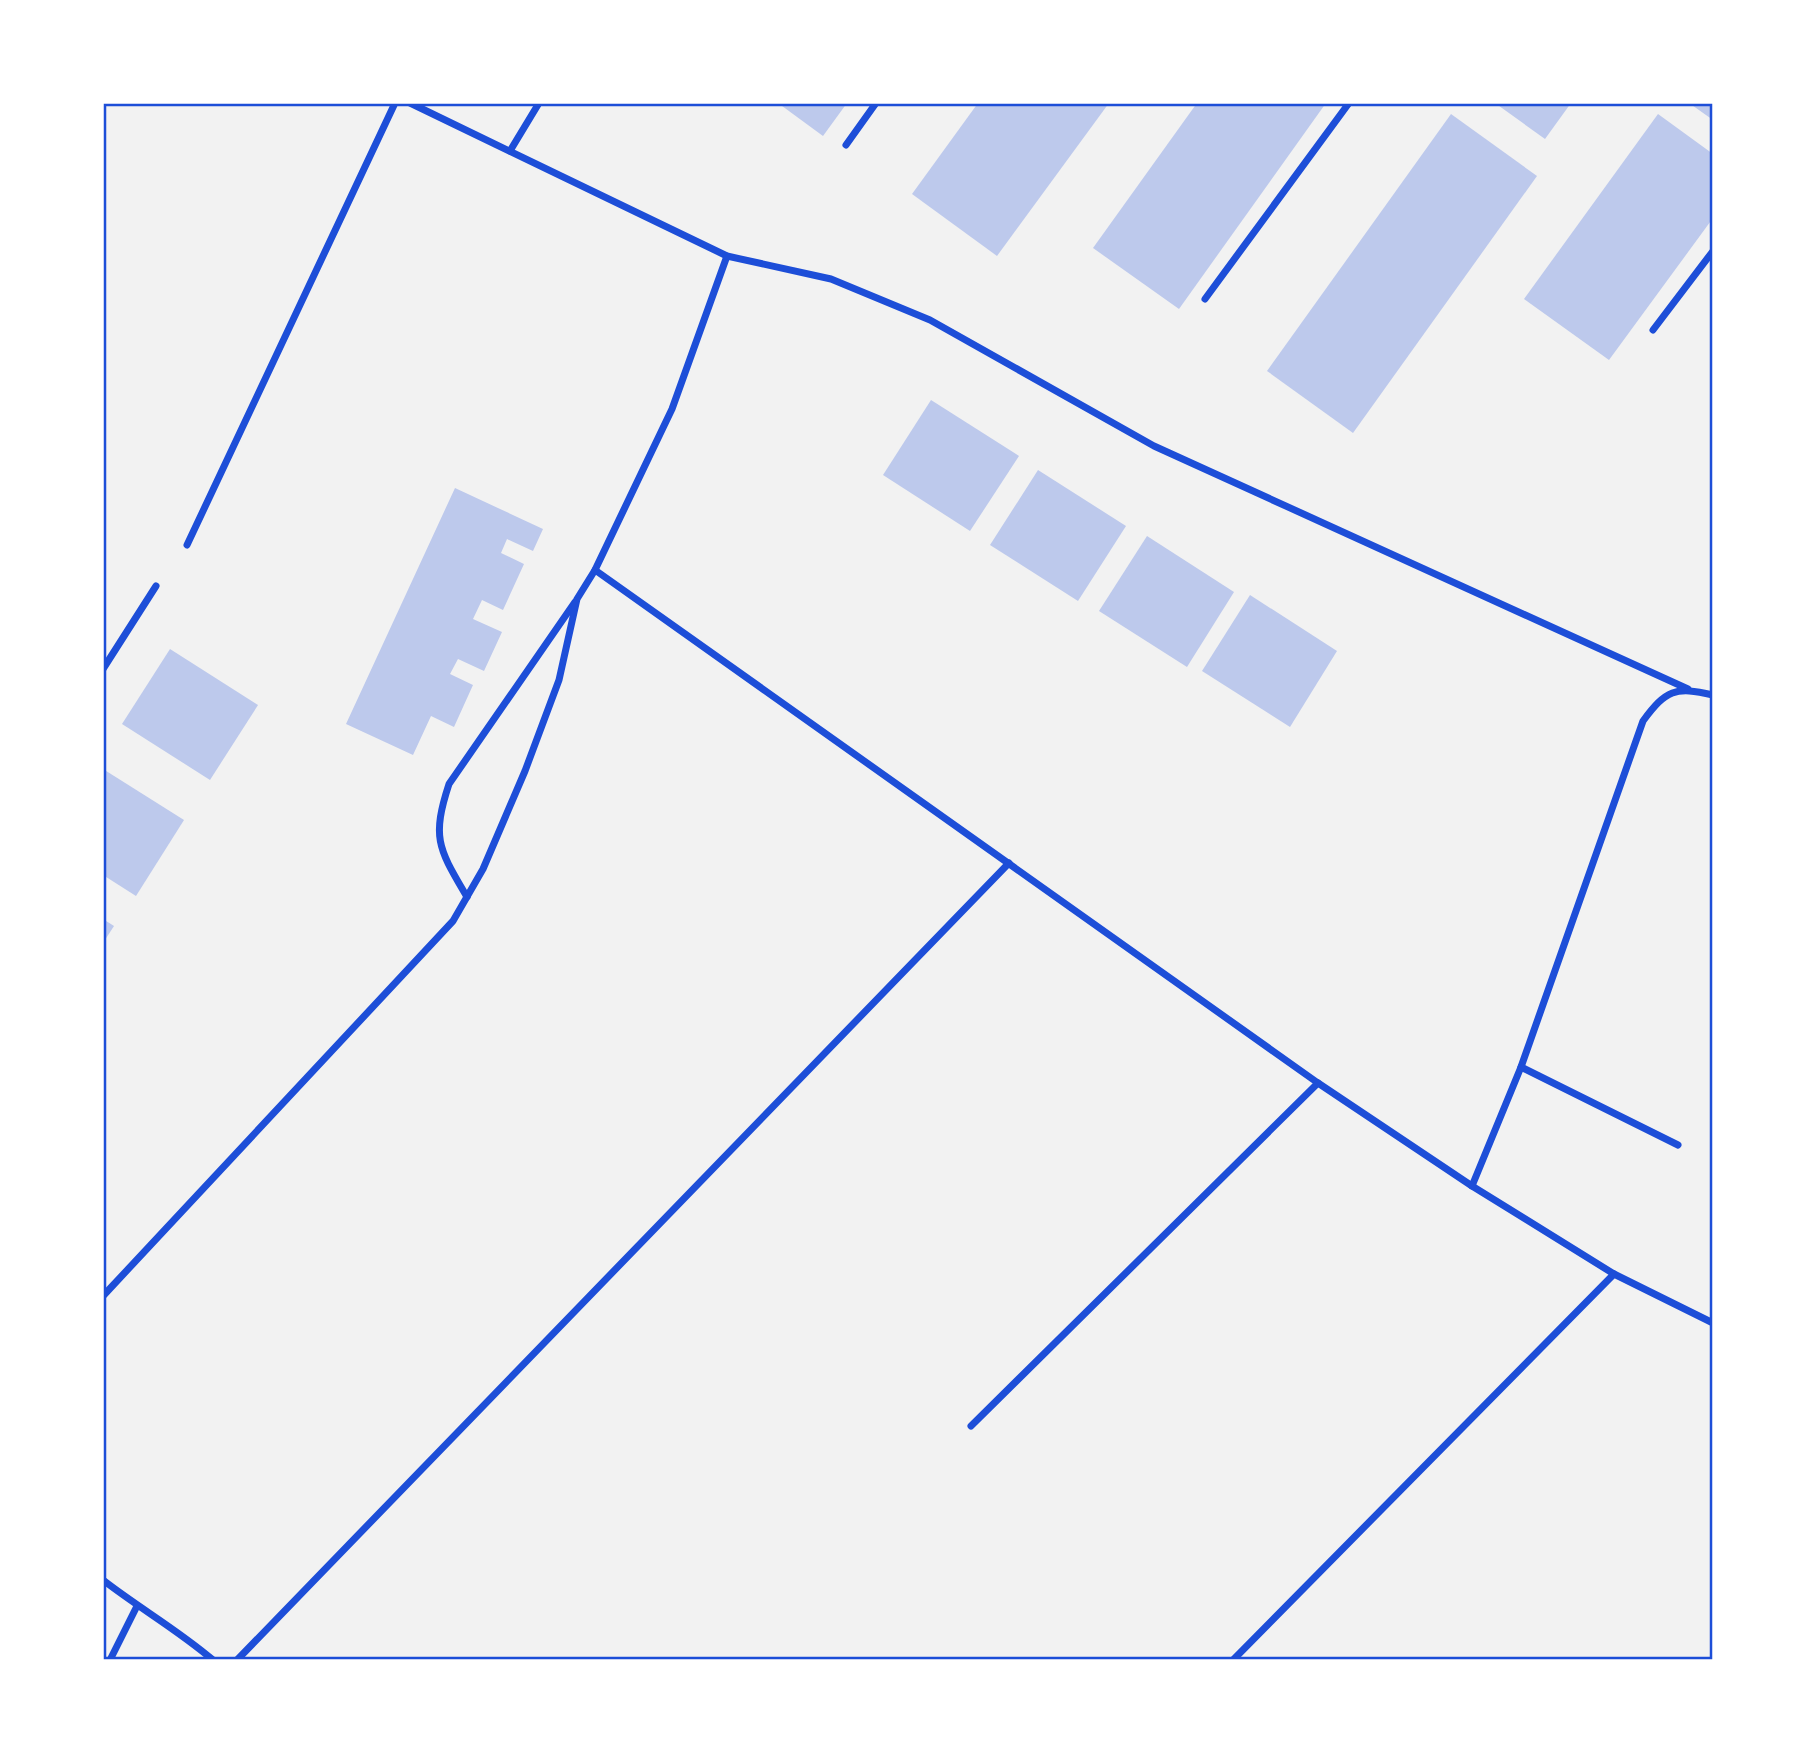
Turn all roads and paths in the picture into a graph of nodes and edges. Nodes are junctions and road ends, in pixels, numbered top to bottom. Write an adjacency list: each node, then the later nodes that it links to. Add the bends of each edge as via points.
1 (396, 103): 12 (street)
2 (410, 103): 7 (street)
3 (539, 103): 7 (street)
4 (876, 103): 6 (street)
5 (1349, 103): 10 (street)
6 (846, 145)
7 (510, 151): 9 (street)
8 (1713, 251): 11 (street)
9 (727, 256): 13 (street, via 672,409); 17 (street, via 831,279 930,320 1154,446)
10 (1205, 299)
11 (1653, 330)
12 (187, 545)
13 (595, 569): 15 (street); 19 (street)
14 (156, 586): 16 (street)
15 (577, 599): 20 (street, via 559,680 483,869); 20 (street, via 449,784 439,816 440,851)
16 (103, 669)
17 (1688, 689): 18 (street); 21 (street, via 1660,697 1643,721)
18 (1713, 695)
19 (1009, 863): 22 (street); 33 (street)
20 (467, 897): 26 (street, via 453,921)
21 (1521, 1067): 23 (street); 24 (street)
22 (1318, 1083): 24 (street); 28 (street)
23 (1678, 1145)
24 (1472, 1186): 25 (street)
25 (1614, 1274): 27 (street); 34 (street)
26 (103, 1296)
27 (1713, 1324)
28 (971, 1426)
29 (103, 1580): 30 (street)
30 (137, 1606): 31 (street); 32 (street, via 182,1634)
31 (110, 1660)
32 (212, 1660)
33 (237, 1660)
34 (1233, 1660)

